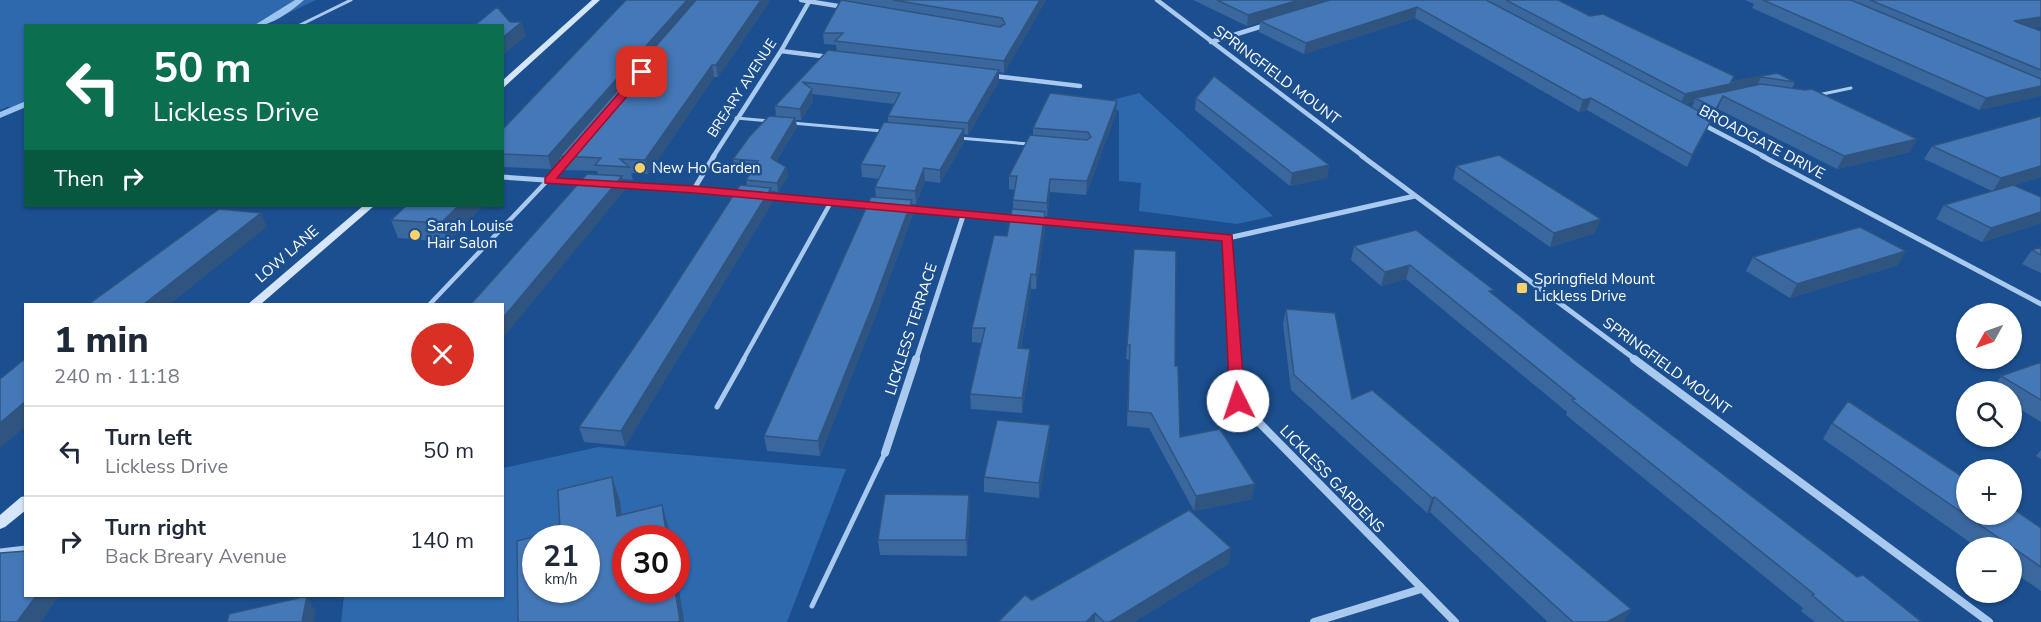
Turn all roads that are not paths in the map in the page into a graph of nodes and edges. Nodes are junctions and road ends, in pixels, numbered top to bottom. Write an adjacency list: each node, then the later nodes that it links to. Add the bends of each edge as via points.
1 (351, 0): 8 (lane)
2 (596, 0): 13 (street)
3 (801, 0): 5 (street)
4 (1157, 0): 9 (street, SPRINGFIELD MOUNT)
5 (810, 1): 6 (street); 10 (street, BREARY AVENUE)
6 (854, 9)
7 (1275, 22): 9 (street)
8 (302, 24)
9 (1211, 42): 32 (street, SPRINGFIELD MOUNT)
10 (781, 51): 11 (street); 17 (street, BREARY AVENUE)
11 (838, 58)
12 (988, 76): 14 (street)
13 (504, 84)
14 (1080, 86)
15 (1851, 88): 16 (lane)
16 (1811, 96)
17 (736, 118): 19 (lane); 29 (street, BREARY AVENUE)
18 (1698, 121): 43 (street, BROADGATE DRIVE)
19 (771, 122)
20 (782, 123): 21 (lane)
21 (888, 132)
22 (958, 138): 23 (lane)
23 (1040, 145)
24 (564, 163): 26 (lane)
25 (504, 177): 26 (street)
26 (549, 181): 27 (street); 42 (lane)
27 (594, 183)
28 (605, 184): 29 (street)
29 (694, 189): 30 (street)
30 (751, 195)
31 (763, 196): 33 (street)
32 (1415, 196): 40 (street); 54 (street, SPRINGFIELD MOUNT)
33 (831, 202): 35 (street); 44 (lane)
34 (368, 207): 41 (street, LOW LANE)
35 (886, 207)
36 (897, 208): 37 (street)
37 (964, 213): 38 (street); 45 (street, LICKLESS TERRACE)
38 (1021, 219)
39 (1033, 220): 40 (street)
40 (1228, 238): 50 (street, LICKLESS GARDENS, via 1238,401)
41 (255, 303)
42 (431, 303)
43 (2041, 304)
44 (717, 406)
45 (885, 453): 51 (lane)
46 (24, 503): 47 (street)
47 (0, 523)
48 (24, 548): 49 (lane)
49 (0, 550)
50 (1421, 589): 52 (street); 53 (street, LICKLESS GARDENS)
51 (812, 606)
52 (1314, 622)
53 (1455, 622)
54 (1989, 622)

